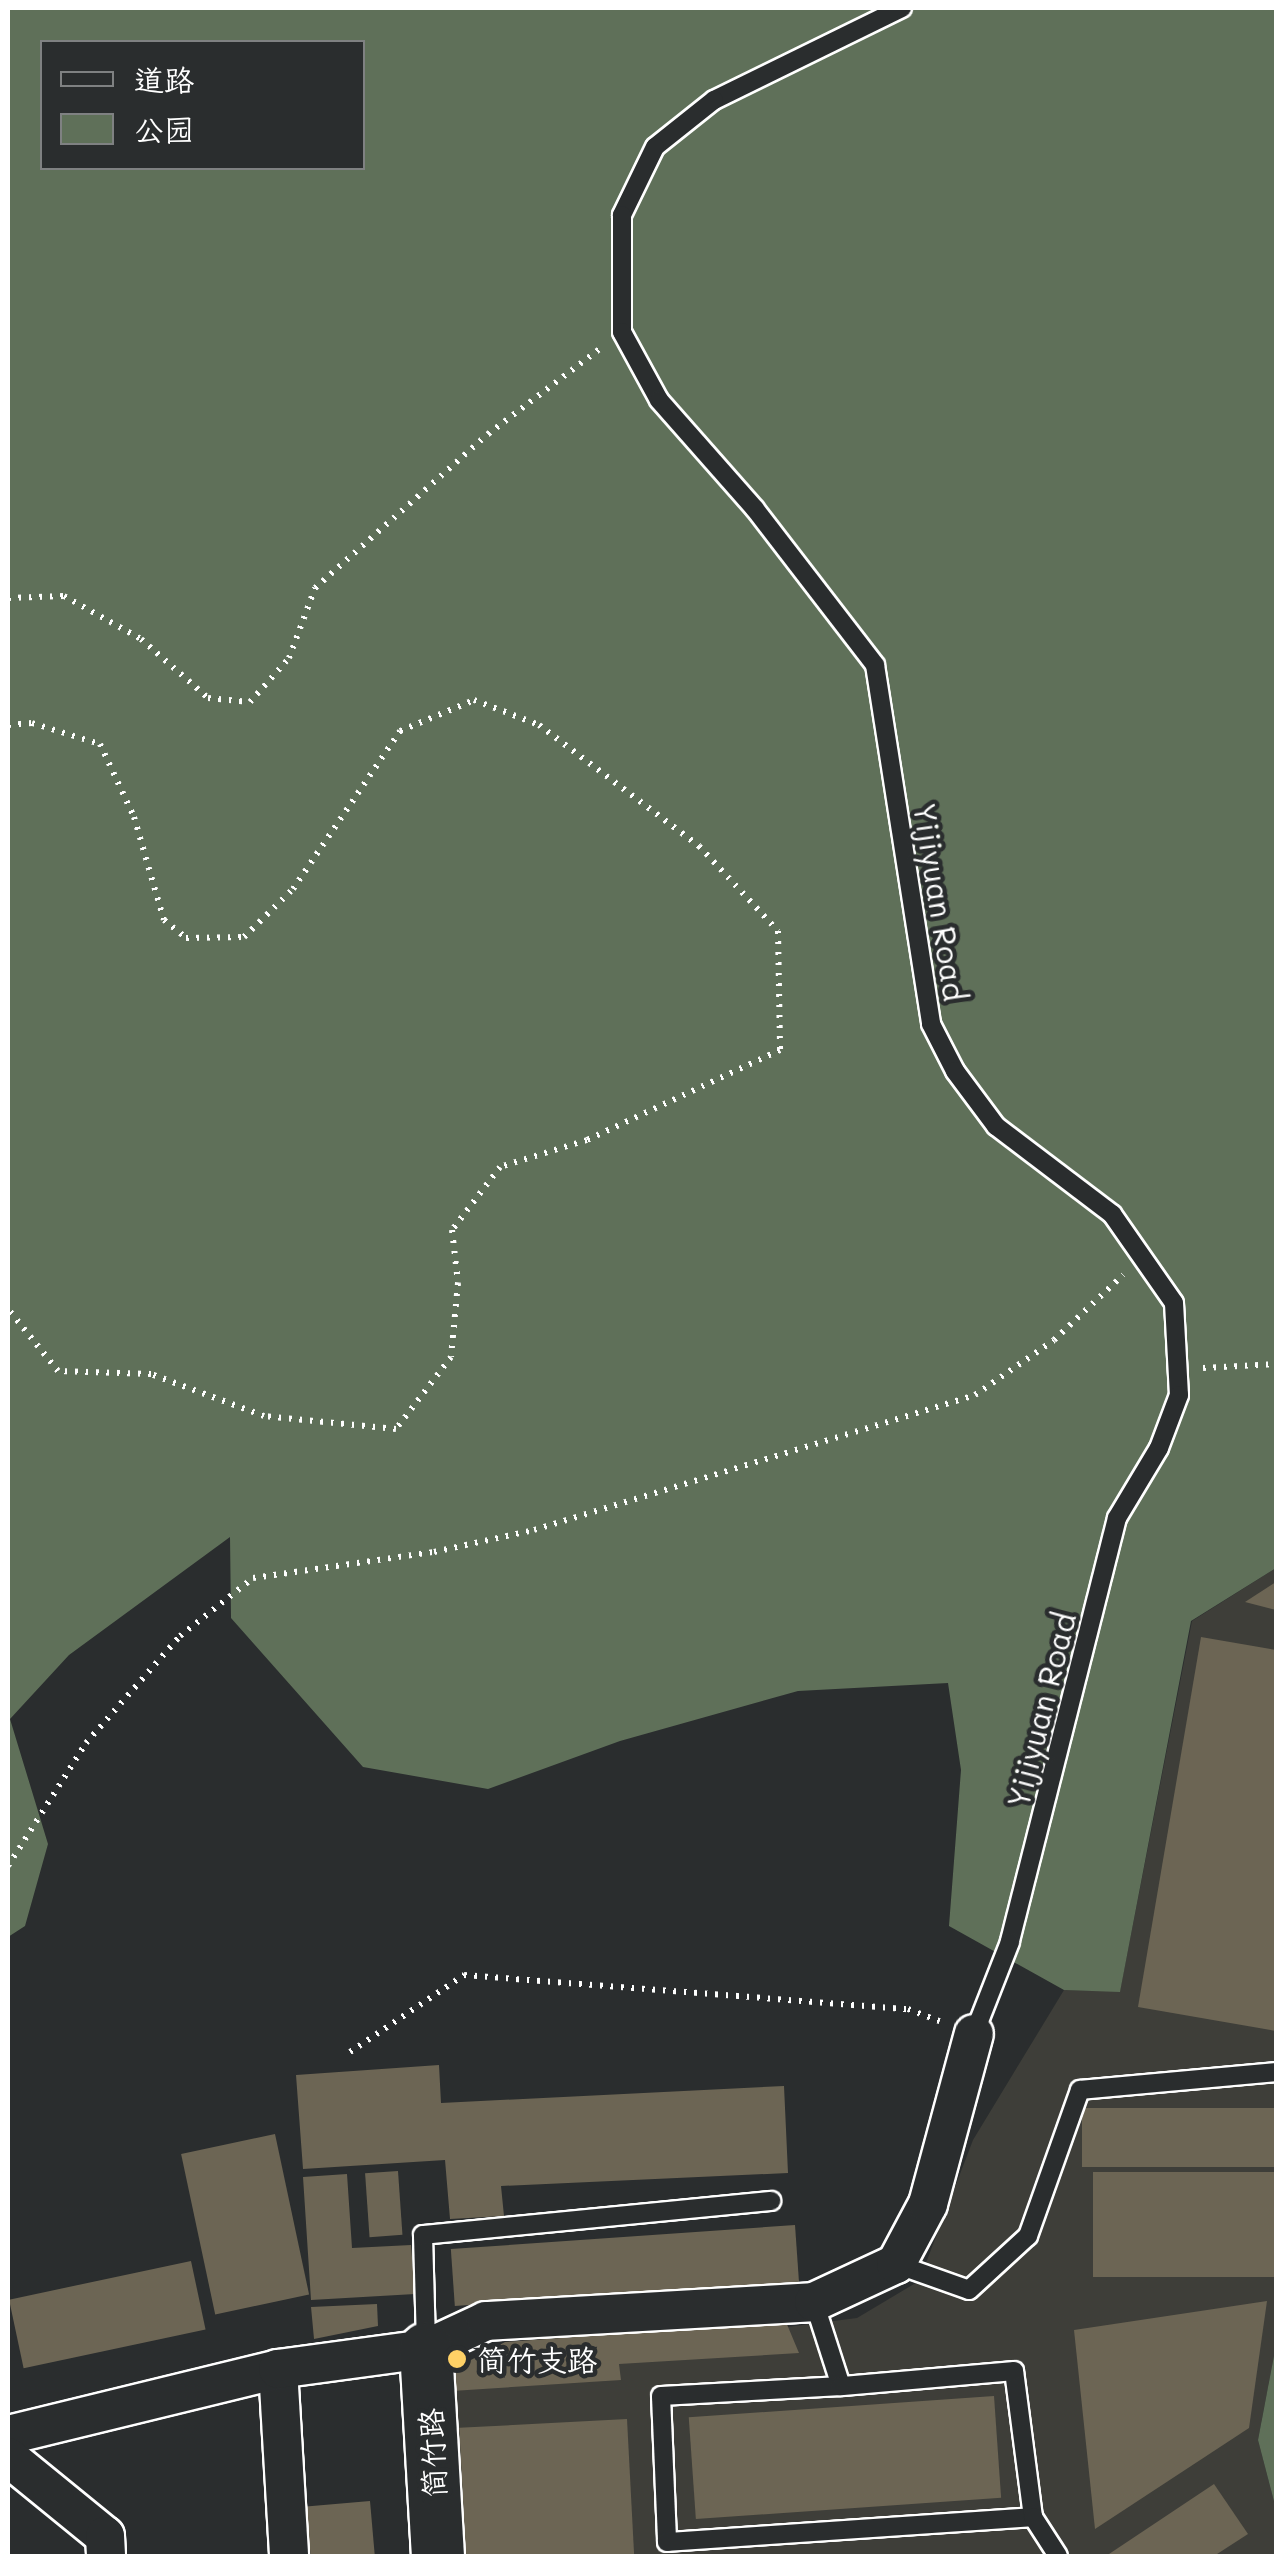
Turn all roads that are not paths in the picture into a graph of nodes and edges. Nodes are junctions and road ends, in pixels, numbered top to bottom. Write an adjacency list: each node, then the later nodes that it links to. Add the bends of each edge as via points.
1 (902, 8): 2 (lane, Yijiyuan Road, via 714,100 655,147 622,214 622,332 659,400 756,509 875,665 930,1024 955,1071 996,1126 1112,1214 1174,1303 1180,1395 1159,1448 1117,1518 1010,1942)
2 (974, 2034): 5 (street, via 928,2204)
3 (1276, 2072): 5 (lane, via 1080,2090 1028,2236 969,2290)
4 (770, 2200): 7 (lane, via 423,2235)
5 (896, 2264): 6 (street)
6 (814, 2302): 7 (street, via 486,2321); 9 (lane)
7 (426, 2348): 8 (street); 15 (street, 简竹路)
8 (278, 2369): 10 (street); 14 (street)
9 (841, 2386): 12 (lane, via 1014,2371); 12 (lane, via 661,2396 667,2542)
10 (8, 2435)
11 (8, 2457): 13 (street, via 105,2536)
12 (1032, 2517): 16 (lane)
13 (106, 2556)
14 (289, 2556)
15 (438, 2556)
16 (1058, 2556)

